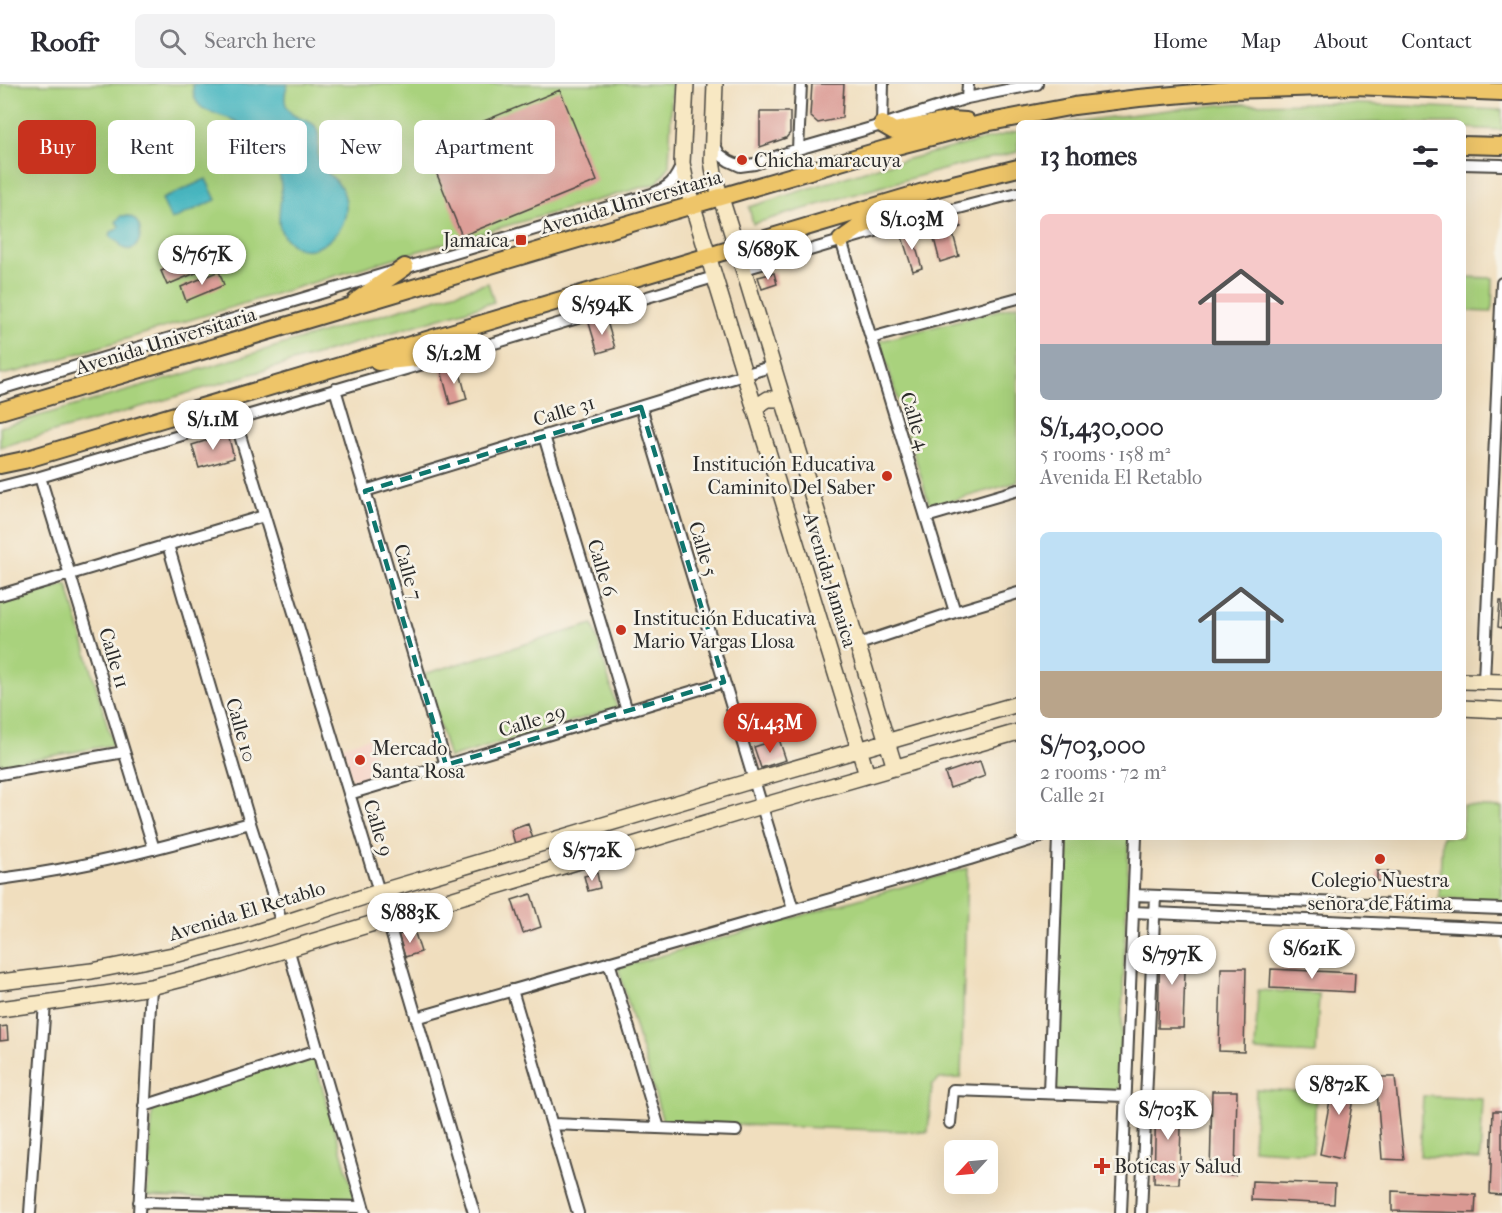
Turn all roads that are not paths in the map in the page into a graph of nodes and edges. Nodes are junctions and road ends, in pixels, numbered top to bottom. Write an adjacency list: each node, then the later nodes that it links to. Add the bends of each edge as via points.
1 (686, 84): 16 (main road, Avenida Jamaica)
2 (715, 84): 12 (main road, Avenida Jamaica)
3 (801, 84): 15 (street)
4 (884, 84): 11 (street)
5 (968, 84): 9 (street)
6 (1037, 84): 9 (street, Avenida Universitaria)
7 (1279, 86): 8 (main road, Avenida Universitaria); 10 (main road, Avenida Universitaria, via 1074,106)
8 (1502, 92)
9 (967, 98): 11 (street, Avenida Universitaria)
10 (985, 123): 11 (main road, via 951,120 894,131); 22 (main road, Avenida Universitaria)
11 (882, 124): 15 (street, Avenida Universitaria)
12 (713, 139): 15 (street, Avenida Universitaria, via 719,154 740,166); 22 (main road, Avenida Jamaica, via 712,161)
13 (1466, 145): 14 (main road)
14 (1502, 146)
15 (798, 149)
16 (682, 163): 23 (main road, Avenida Jamaica); 27 (street, Avenida Universitaria, via 676,178 652,194)
17 (1466, 164): 18 (street)
18 (1502, 165)
19 (1016, 168): 20 (main road)
20 (937, 188): 24 (main road); 25 (main road)
21 (1016, 194): 24 (street)
22 (721, 197): 23 (main road, Avenida Universitaria); 25 (main road, Avenida Jamaica)
23 (692, 205): 26 (main road, Avenida Jamaica); 32 (main road, Avenida Universitaria)
24 (841, 240): 28 (street); 33 (street, Calle 4)
25 (737, 248): 26 (main road); 28 (main road, Avenida Jamaica)
26 (708, 256): 29 (main road, Avenida Jamaica); 35 (main road)
27 (405, 267): 32 (main road); 38 (street, Avenida Universitaria)
28 (744, 269): 36 (main road, Avenida Jamaica)
29 (714, 277): 34 (street); 37 (main road, Avenida Jamaica)
30 (1502, 283): 60 (street)
31 (1016, 299): 33 (street)
32 (347, 309): 43 (main road, Avenida Universitaria)
33 (871, 338): 52 (street, Calle 4)
34 (447, 357): 35 (main road); 39 (street)
35 (347, 363): 46 (main road)
36 (773, 366): 37 (street, Calle 31); 40 (main road, Avenida Jamaica)
37 (744, 375): 41 (street, Calle 31); 42 (main road, Avenida Jamaica)
38 (0, 389)
39 (335, 389): 44 (street); 49 (street, Calle 7)
40 (783, 399): 42 (main road, via 768,399); 58 (main road, Avenida Jamaica)
41 (641, 407): 45 (street, Calle 31); 61 (street, Calle 5)
42 (754, 408): 69 (main road, Avenida Jamaica)
43 (0, 411)
44 (235, 419): 47 (street); 51 (street, Calle 9)
45 (544, 436): 49 (street, Calle 31); 66 (street, Calle 6)
46 (0, 465)
47 (40, 477): 48 (street); 54 (street, Calle 11)
48 (0, 487)
49 (365, 491): 71 (street, Calle 7)
50 (1016, 491): 52 (street)
51 (264, 516): 53 (street); 76 (street, Calle 9)
52 (926, 517): 57 (street, Calle 4)
53 (168, 545): 54 (street); 78 (street, Calle 10)
54 (70, 575): 56 (street); 70 (street, Calle 11)
55 (1016, 594): 57 (street)
56 (0, 595)
57 (955, 612): 58 (street)
58 (856, 645): 68 (main road, Avenida Jamaica)
59 (1466, 681): 60 (main road)
60 (1484, 681): 62 (main road)
61 (724, 682): 66 (street, Calle 29); 75 (street, Calle 5)
62 (1502, 682)
63 (1016, 705): 68 (main road, Avenida El Retablo)
64 (1466, 708): 65 (main road)
65 (1502, 710)
66 (627, 711): 71 (street, Calle 29)
67 (1016, 733): 72 (main road)
68 (887, 742): 69 (main road, Avenida El Retablo); 72 (main road, Avenida Jamaica)
69 (860, 749): 74 (main road, Avenida Jamaica); 75 (main road, Avenida El Retablo)
70 (124, 752): 73 (street); 82 (street, Calle 11)
71 (446, 765): 76 (street, Calle 29)
72 (895, 768): 74 (main road)
73 (0, 774)
74 (867, 775): 77 (main road)
75 (754, 780): 77 (street, Calle 5); 84 (main road, Avenida El Retablo)
76 (349, 794): 84 (street, Calle 9)
77 (762, 806): 87 (street, Calle 5); 91 (main road)
78 (250, 823): 82 (street); 92 (street, Calle 10)
79 (1030, 840): 87 (street)
80 (1058, 840): 103 (street)
81 (1136, 840): 85 (street)
82 (154, 849): 83 (street)
83 (0, 879)
84 (379, 892): 91 (street, Calle 9); 92 (main road, Avenida El Retablo)
85 (1134, 895): 86 (street); 89 (street)
86 (1155, 896): 88 (street); 90 (street)
87 (793, 909): 95 (street)
88 (1502, 909)
89 (1133, 912): 90 (street); 104 (street)
90 (1155, 913): 93 (street); 116 (street)
91 (387, 918): 94 (main road); 101 (street, Calle 9)
92 (282, 924): 96 (main road, Avenida El Retablo, via 133,964)
93 (1502, 929)
94 (288, 948): 97 (main road); 102 (street)
95 (609, 962): 98 (street); 108 (street)
96 (0, 982)
97 (151, 987): 99 (main road); 105 (street)
98 (512, 990): 101 (street); 107 (street)
99 (45, 1004): 100 (main road); 112 (street)
100 (0, 1008)
101 (416, 1018): 113 (street, Calle 9)
102 (318, 1050): 105 (street); 111 (street)
103 (1049, 1093): 104 (street); 106 (street, via 953,1090)
104 (1125, 1096): 115 (street)
105 (144, 1106): 110 (street)
106 (950, 1123)
107 (552, 1125): 108 (street); 114 (street)
108 (659, 1128): 109 (street)
109 (736, 1131)
110 (139, 1208): 111 (street)
111 (364, 1210)
112 (30, 1213)
113 (474, 1213)
114 (578, 1213)
115 (1121, 1213)
116 (1141, 1213)

